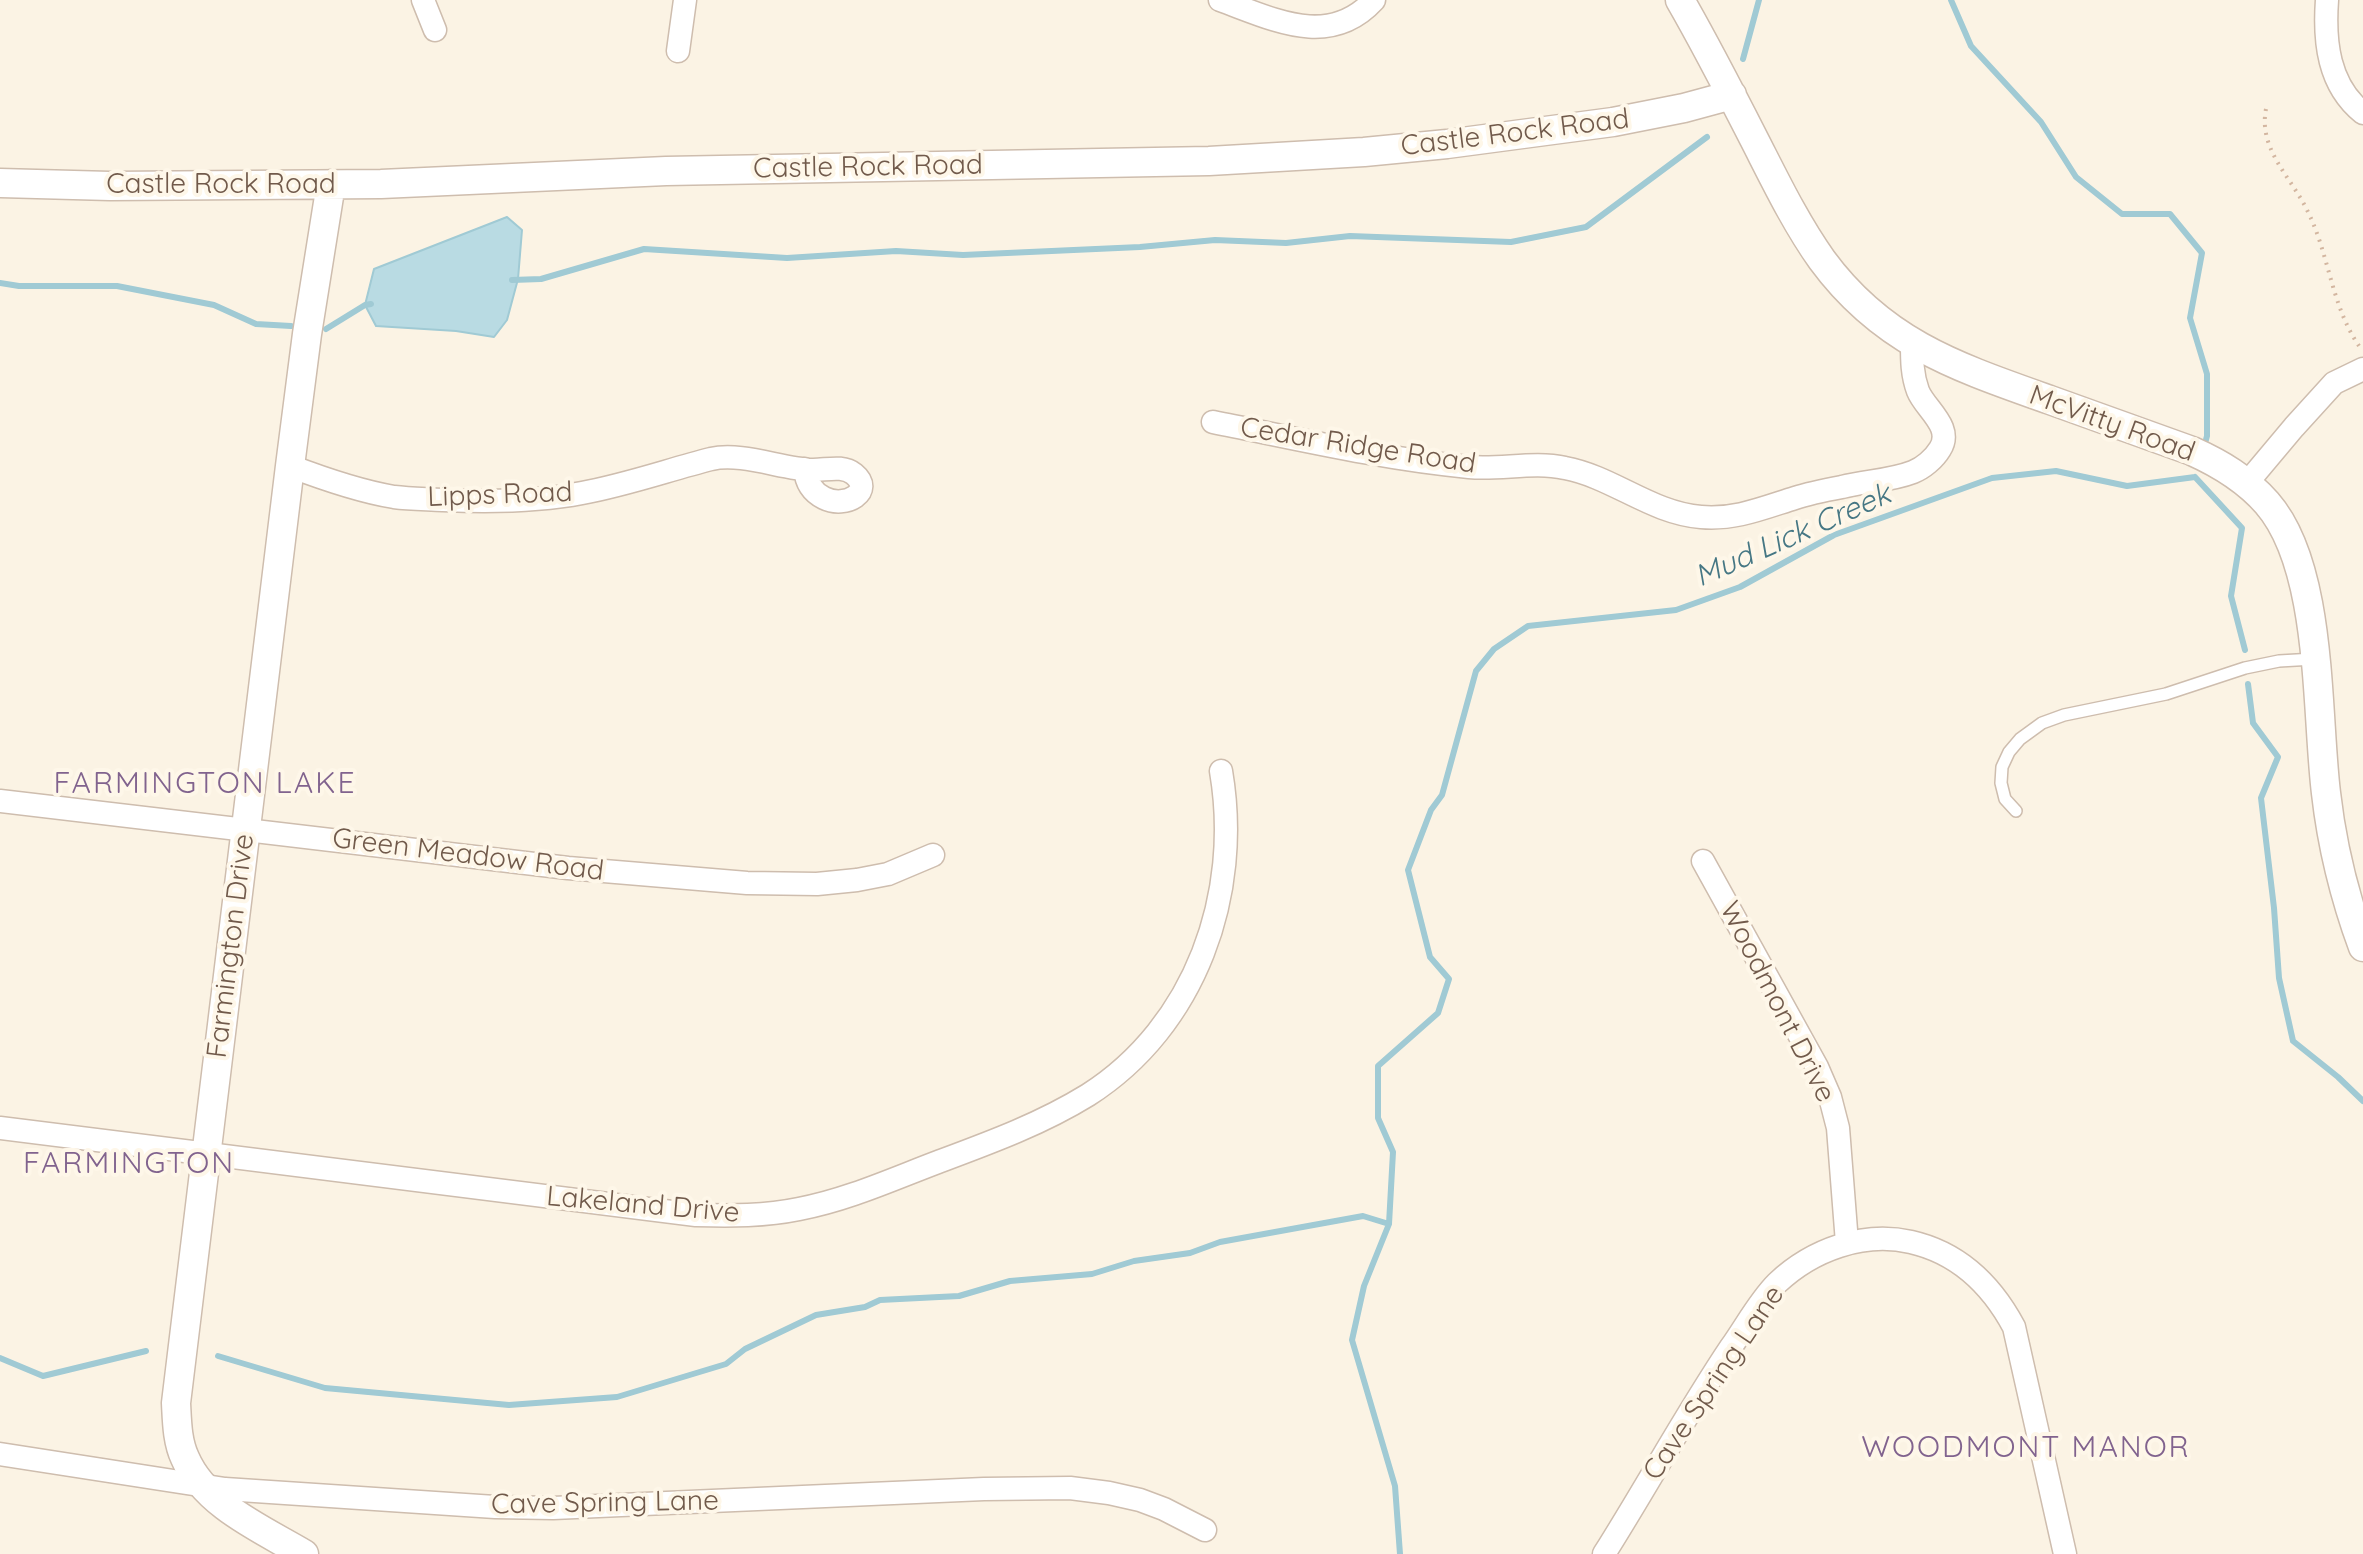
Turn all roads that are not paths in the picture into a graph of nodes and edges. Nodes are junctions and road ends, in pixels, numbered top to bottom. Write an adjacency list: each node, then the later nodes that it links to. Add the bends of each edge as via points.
1 (423, 0): 7 (street)
2 (685, 0): 8 (street)
3 (1220, 0): 4 (street, via 1307,27 1326,27 1355,17)
4 (1374, 0)
5 (1680, 0): 9 (street, McVitty Road)
6 (2327, 0): 10 (street, via 2333,72)
7 (435, 30)
8 (678, 51)
9 (1732, 95): 12 (street, Castle Rock Road, via 1613,122 1364,152 1209,161 697,170); 13 (street, McVitty Road, via 1788,206 1822,259 1871,313)
10 (2363, 113)
11 (0, 183): 12 (street, Castle Rock Road)
12 (331, 184): 16 (street, Farmington Drive)
13 (1912, 343): 15 (street, Cedar Ridge Road, via 1918,391 1943,430 1943,443 1931,460 1900,477 1825,490 1727,517 1673,512 1563,467 1471,467); 18 (street, McVitty Road, via 1947,363 2203,456)
14 (2363, 369): 18 (street, via 2334,383)
15 (1213, 422)
16 (290, 466): 17 (street, Lipps Road, via 389,496 471,501 582,493 717,458); 23 (street, Farmington Drive)
17 (805, 469)
18 (2247, 483): 19 (street, McVitty Road, via 2269,505 2295,551)
19 (2315, 659): 22 (lane, via 2245,668 2166,694 2042,723 2020,739 2002,767 2005,799); 26 (street, McVitty Road, via 2333,839)
20 (1221, 771): 28 (street, Lakeland Drive, via 1227,826 1215,922 1169,1017 1127,1065 1089,1094 999,1139 908,1174 802,1209 696,1215)
21 (0, 801): 23 (street, Green Meadow Road)
22 (2016, 811)
23 (246, 829): 24 (street, Green Meadow Road, via 568,868 747,883 857,880); 28 (street, Farmington Drive)
24 (933, 855)
25 (1703, 861): 29 (street, Woodmont Drive, via 1830,1097 1838,1128)
26 (2363, 947)
27 (0, 1128): 28 (street, Lakeland Drive)
28 (205, 1153): 31 (street, Farmington Drive, via 176,1403 184,1456)
29 (1847, 1243): 34 (street, Cave Spring Lane, via 1798,1266 1776,1284 1718,1366); 35 (street, Cave Spring Lane, via 1883,1238 1924,1245 1963,1264 2001,1303 2014,1327)
30 (0, 1454): 31 (street, Cave Spring Lane)
31 (202, 1485): 32 (street, Cave Spring Lane, via 553,1508 1070,1488 1140,1500); 33 (street, Farmington Drive, via 217,1500)
32 (1205, 1530)
33 (304, 1554)
34 (1604, 1554)
35 (2065, 1554)

